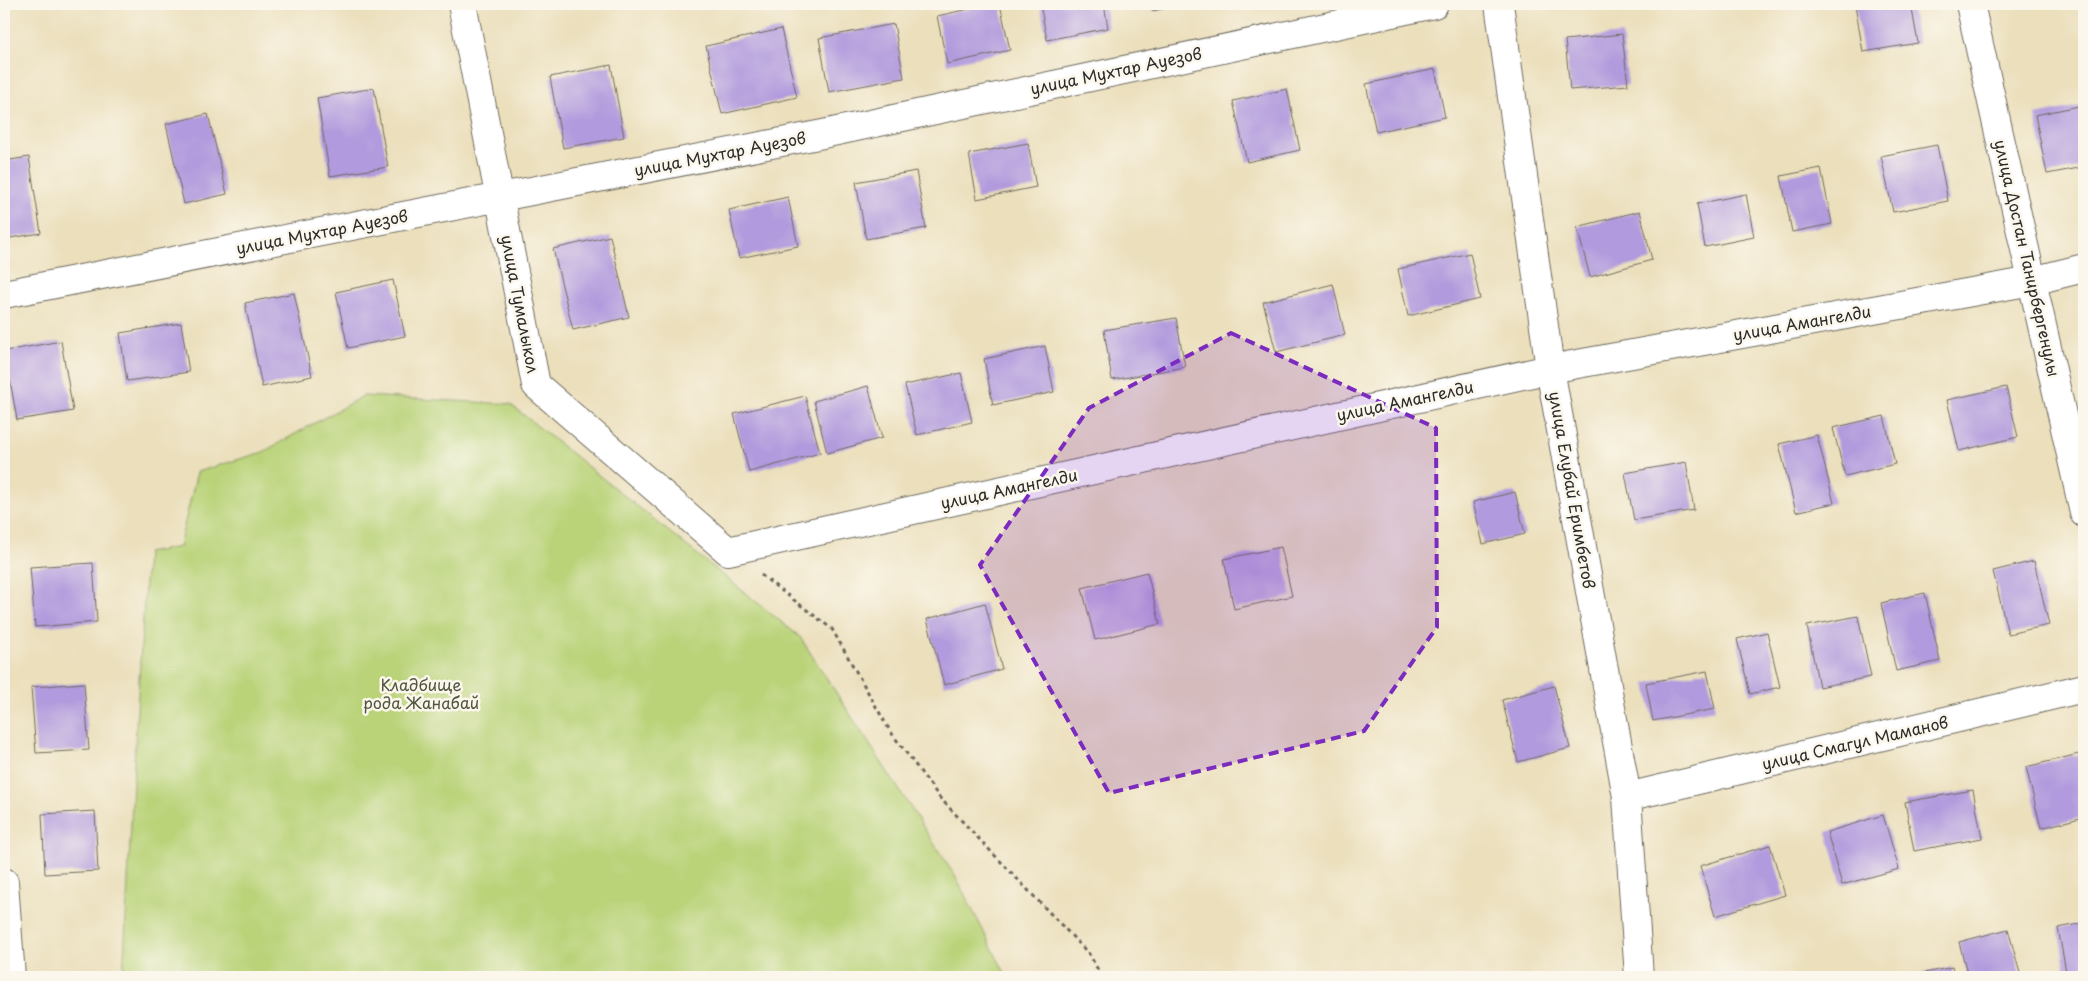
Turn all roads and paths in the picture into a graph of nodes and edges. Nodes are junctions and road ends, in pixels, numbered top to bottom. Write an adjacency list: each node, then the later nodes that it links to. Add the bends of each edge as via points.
1 (462, 4): 5 (street, улица Тумалыкол)
2 (1434, 4): 5 (street, улица Мухтар Ауезов, via 832,132)
3 (1499, 4): 9 (street, улица Елубай Еримбетов)
4 (1970, 4): 7 (street, улица Достан Танирбергенулы)
5 (500, 198): 8 (street, улица Мухтар Ауезов); 11 (street, улица Тумалыкол, via 536,385)
6 (2084, 268): 7 (street, улица Амангелди)
7 (2032, 281): 9 (street, улица Амангелди); 10 (street, улица Достан Танирбергенулы)
8 (4, 294)
9 (1550, 369): 11 (street, улица Амангелди); 13 (street, улица Елубай Еримбетов)
10 (2084, 513)
11 (728, 551): 16 (path, via 832,629 890,731 940,798 1090,954)
12 (2084, 688): 13 (street, улица Смагул Маманов)
13 (1627, 797): 17 (street, улица Елубай Еримбетов)
14 (4, 882): 15 (street)
15 (10, 977)
16 (1102, 977)
17 (1640, 977)

